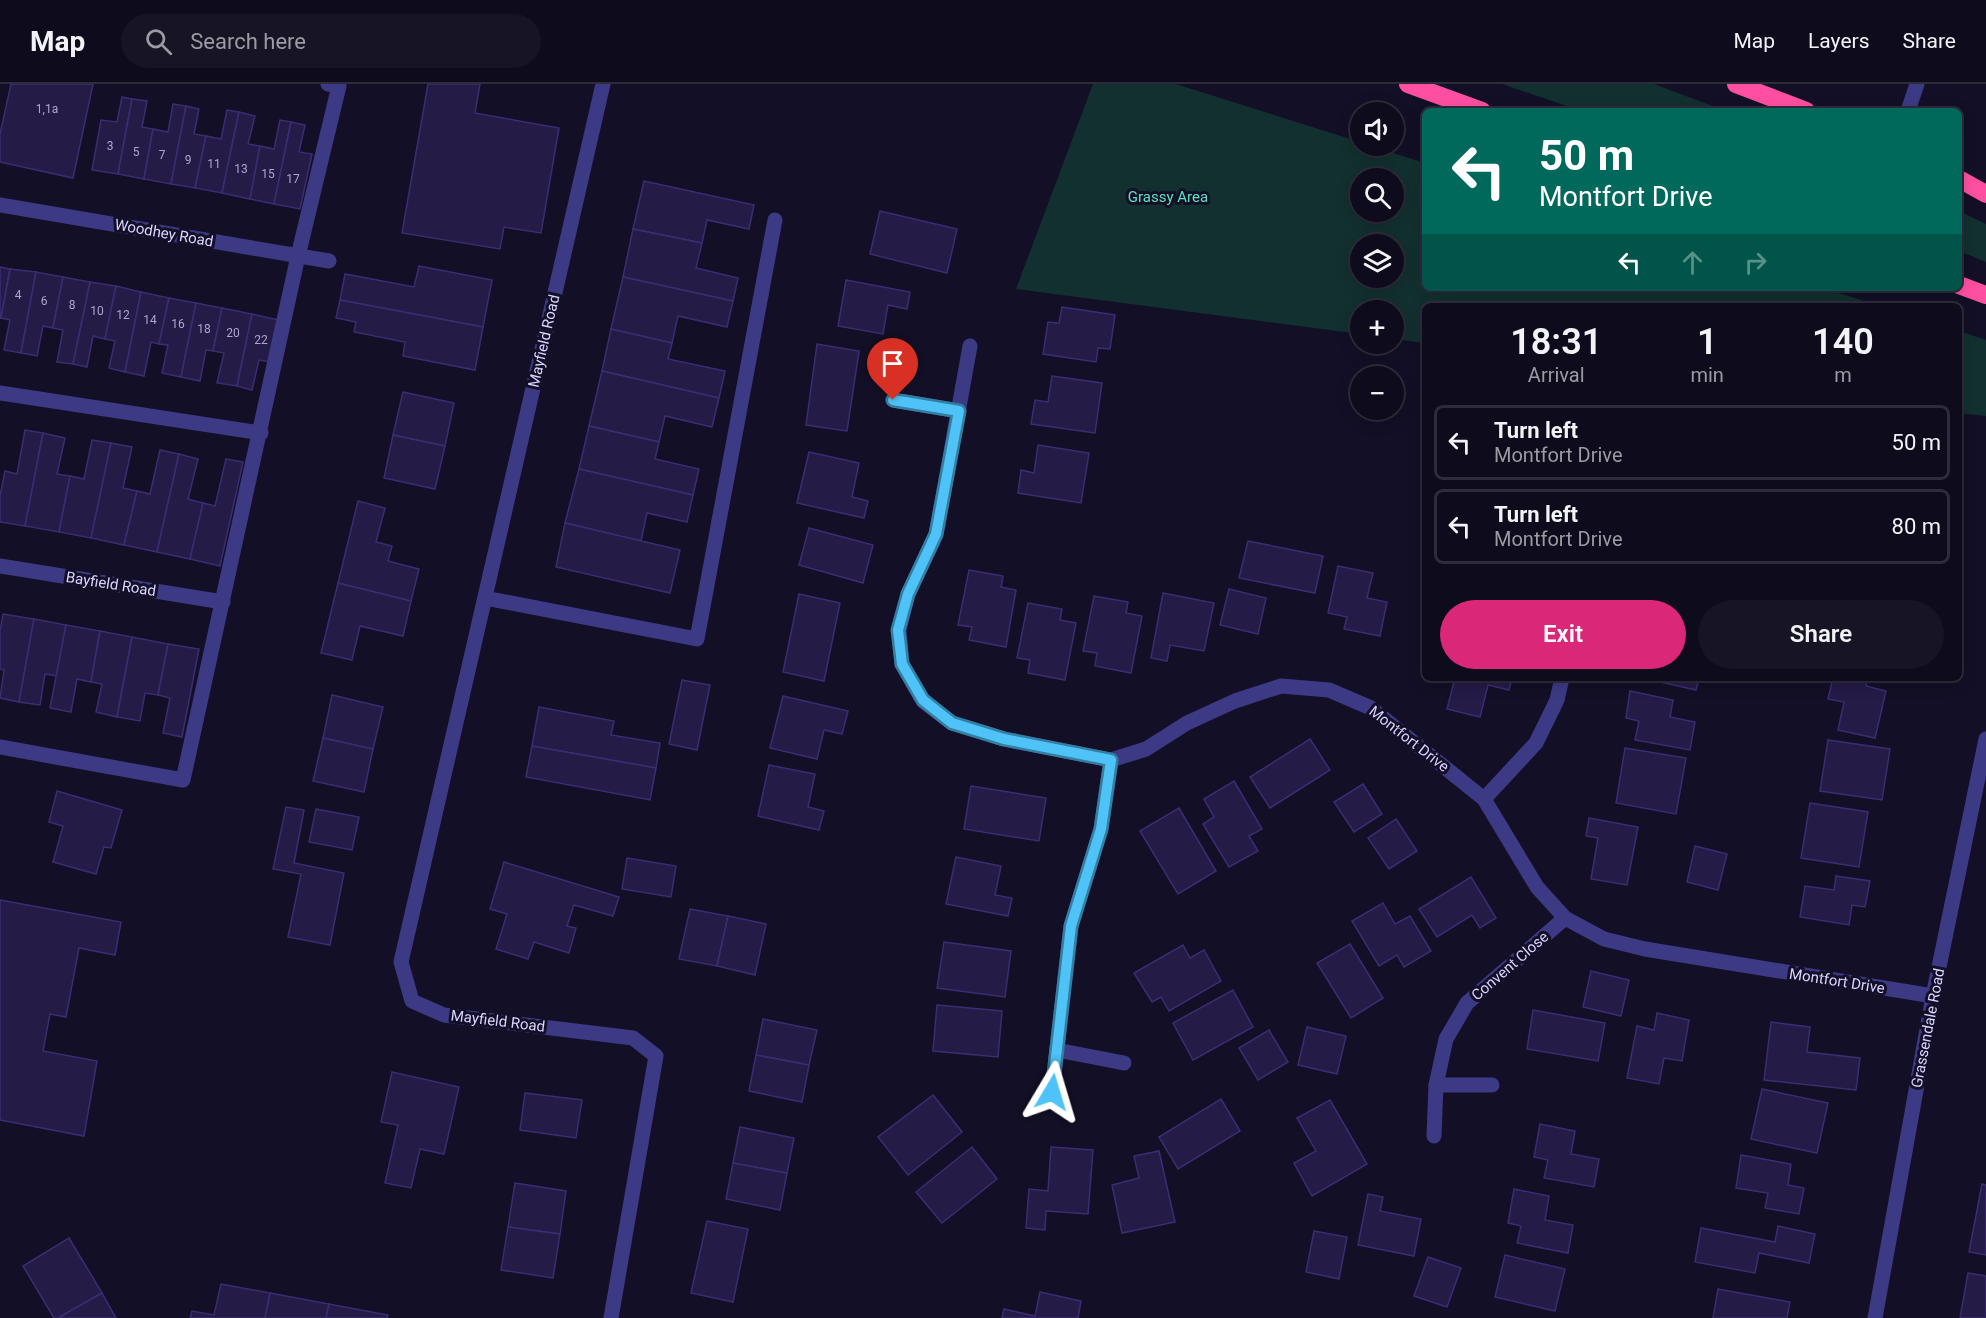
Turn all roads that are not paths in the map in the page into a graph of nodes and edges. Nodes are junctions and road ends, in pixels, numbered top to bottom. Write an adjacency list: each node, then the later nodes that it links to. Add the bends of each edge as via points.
1 (328, 84): 13 (street, via 339,86)
2 (603, 84): 23 (street, Mayfield Road)
3 (1408, 84): 6 (highway)
4 (1736, 84): 7 (highway)
5 (1917, 84): 8 (street)
6 (1474, 108)
7 (1798, 108)
8 (1909, 108)
9 (1962, 181): 10 (highway)
10 (1986, 194)
11 (0, 205): 13 (street, Woodhey Road)
12 (775, 220): 23 (street, via 697,639)
13 (298, 256): 14 (street, Woodhey Road); 21 (street)
14 (329, 261)
15 (1962, 286): 16 (highway)
16 (1986, 295)
17 (970, 346): 20 (street, Montfort Drive)
18 (0, 393): 21 (street)
19 (893, 400): 20 (street)
20 (959, 411): 28 (street, Montfort Drive, via 936,534 908,594 898,630 902,664 923,700 952,723 1004,739)
21 (261, 433): 24 (street)
22 (0, 566): 24 (street, Bayfield Road)
23 (485, 598): 38 (street, Mayfield Road, via 401,962 412,1001 444,1015 633,1038 656,1056)
24 (223, 602): 27 (street, via 183,780)
25 (1561, 681): 29 (street, via 1557,700 1536,743)
26 (1986, 739): 31 (street, Grassendale Road)
27 (0, 747)
28 (1111, 760): 29 (street, Montfort Drive, via 1146,749 1187,723 1271,689 1281,686 1329,690 1371,708); 32 (street, via 1101,829 1071,926)
29 (1484, 799): 30 (street, Montfort Drive, via 1537,887)
30 (1565, 918): 31 (street, Montfort Drive, via 1604,939 1645,949); 34 (street, Convent Close, via 1467,1003 1446,1039)
31 (1933, 996): 39 (street, Grassendale Road)
32 (1057, 1050): 33 (street); 36 (street)
33 (1124, 1063)
34 (1436, 1085): 35 (street); 37 (street, Convent Close)
35 (1492, 1085)
36 (1052, 1092)
37 (1434, 1136)
38 (612, 1318)
39 (1875, 1318)

